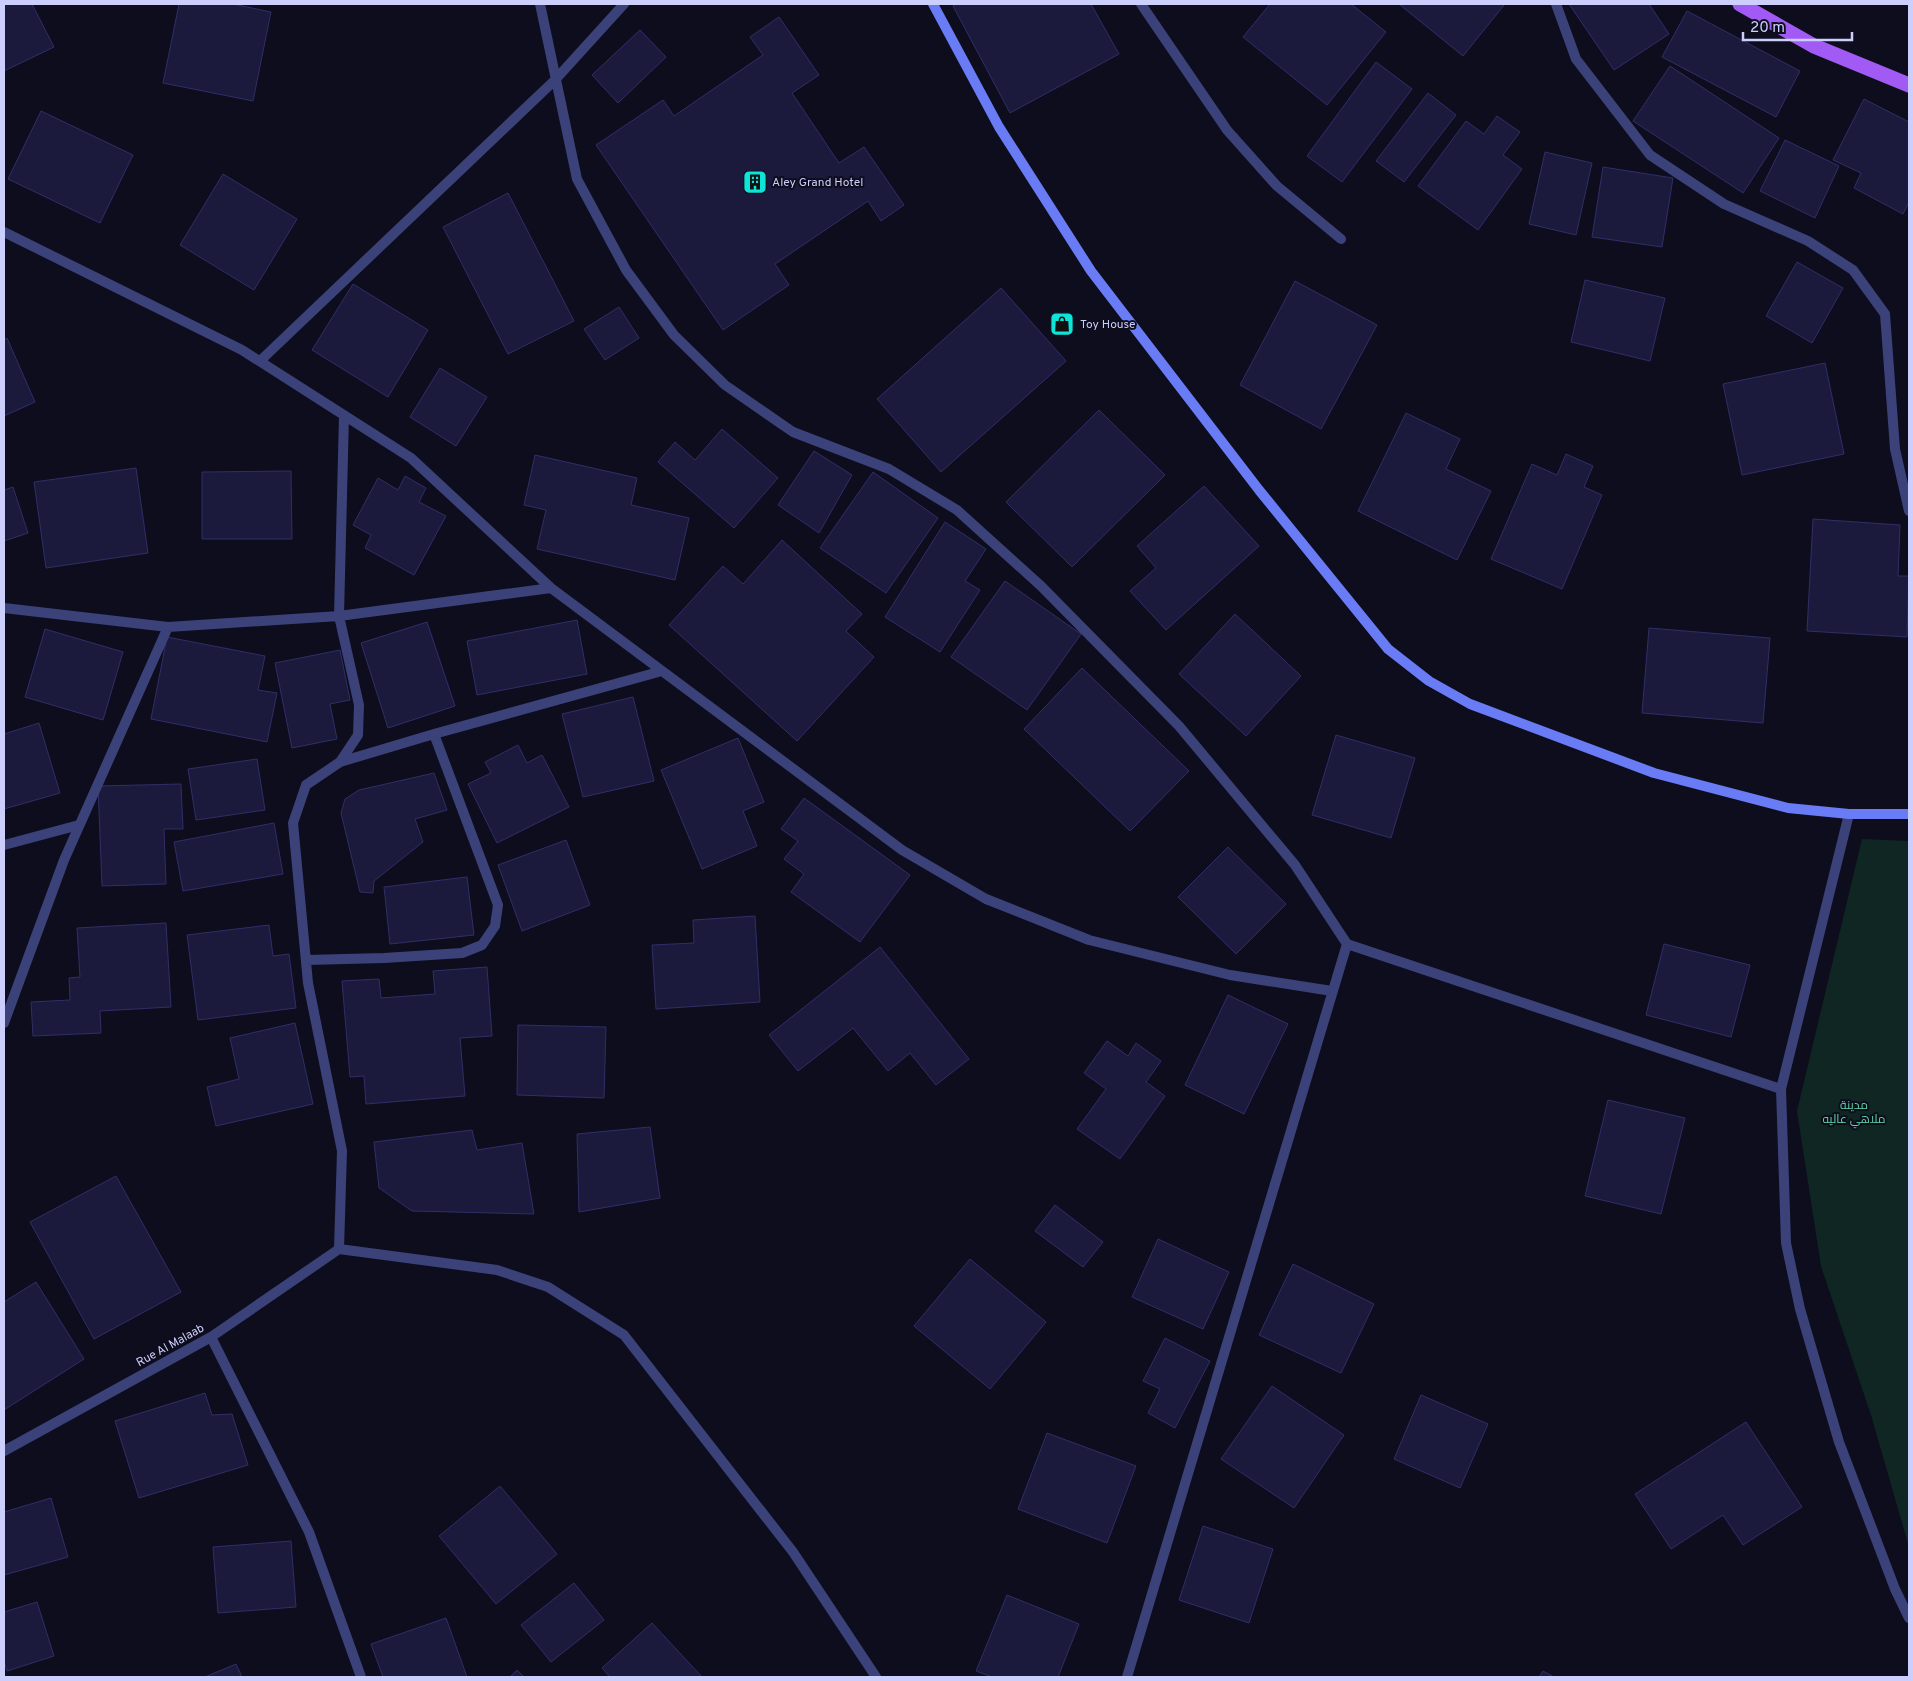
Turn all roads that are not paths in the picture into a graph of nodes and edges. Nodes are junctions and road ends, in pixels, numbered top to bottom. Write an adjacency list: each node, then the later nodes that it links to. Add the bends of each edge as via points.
1 (540, 4): 7 (street)
2 (624, 4): 7 (street)
3 (933, 4): 21 (main road, via 999,127 1091,271 1259,490 1388,648 1429,681 1470,704 1588,750 1654,773 1788,808)
4 (1141, 4): 10 (street, via 1228,130 1277,186)
5 (1556, 4): 13 (street, via 1576,59 1650,155 1724,204 1808,241 1854,270 1885,314 1895,449)
6 (1740, 4): 8 (main road, via 1814,46)
7 (555, 80): 11 (street); 25 (street, via 577,179 626,270 674,335 725,385 793,432 889,469 956,510 1041,586 1179,726 1295,865)
8 (1909, 85)
9 (4, 232): 11 (street)
10 (1341, 239)
11 (260, 361): 12 (street)
12 (344, 416): 14 (street, via 411,458); 16 (street)
13 (1909, 512)
14 (551, 588): 16 (street); 18 (street)
15 (4, 608): 17 (street)
16 (339, 616): 17 (street); 20 (street, via 359,704 358,735)
17 (168, 627): 23 (street)
18 (662, 671): 19 (street); 27 (street, via 902,850 986,899 1089,940 1230,975)
19 (434, 734): 20 (street); 26 (street, via 498,906 495,926 482,945 462,953)
20 (340, 762): 26 (street, via 306,785 293,823)
21 (1849, 814): 22 (main road); 29 (street, via 1801,1016)
22 (1909, 814)
23 (79, 826): 24 (street); 28 (street)
24 (4, 845)
25 (1347, 944): 27 (street); 29 (street)
26 (306, 960): 30 (street, via 342,1150)
27 (1332, 991): 36 (street)
28 (4, 1023)
29 (1780, 1089): 33 (street, via 1786,1243 1800,1308 1839,1442)
30 (339, 1249): 31 (street, Rue Al Malaab); 35 (street, via 497,1270 548,1287 624,1335 793,1552)
31 (212, 1337): 32 (street, Rue Al Malaab); 34 (street, via 309,1532)
32 (4, 1450)
33 (1909, 1618)
34 (361, 1677)
35 (876, 1677)
36 (1127, 1677)

